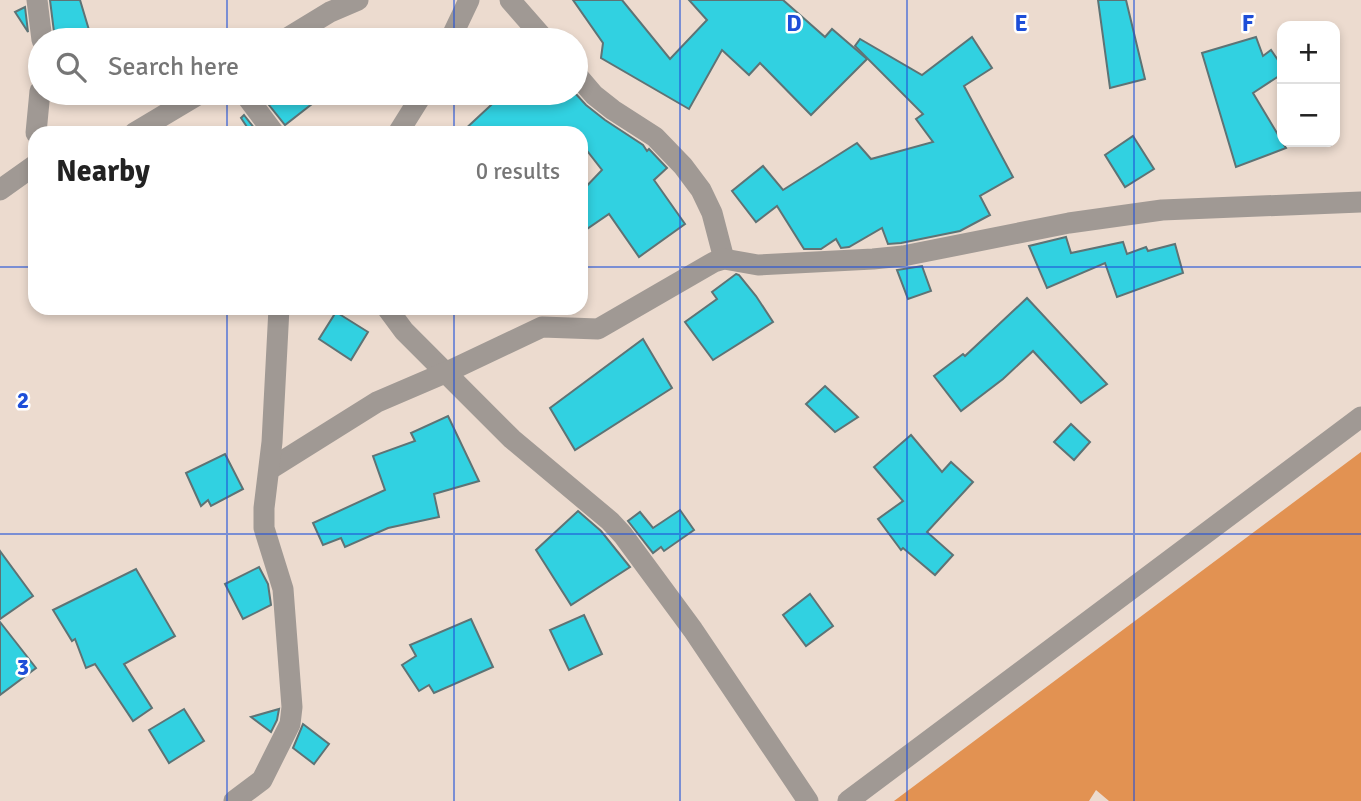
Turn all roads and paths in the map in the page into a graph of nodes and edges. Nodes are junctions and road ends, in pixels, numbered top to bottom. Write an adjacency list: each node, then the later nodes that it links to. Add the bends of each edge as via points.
1 (37, 0): 5 (street)
2 (358, 0): 6 (street)
3 (469, 0): 7 (street)
4 (510, 0): 8 (street)
5 (40, 28)
6 (304, 28)
7 (456, 28)
8 (534, 28)
9 (588, 88): 21 (street, via 655,137 683,166 712,213)
10 (38, 105): 14 (street)
11 (181, 105): 15 (street)
12 (253, 105): 16 (street)
13 (416, 105): 17 (street)
14 (36, 126)
15 (146, 126)
16 (269, 126)
17 (402, 126)
18 (28, 170): 19 (street)
19 (0, 191)
20 (1361, 202): 21 (street, via 1162,210 873,259 758,265)
21 (724, 260): 24 (street, via 703,267 598,329 542,327)
22 (279, 315): 26 (street)
23 (392, 315): 24 (street)
24 (447, 372): 26 (street, via 357,413); 28 (street, via 530,456 623,535)
25 (1361, 417): 29 (street)
26 (270, 469): 27 (street, via 264,528 283,589 292,707 290,724 262,780)
27 (234, 801)
28 (808, 801)
29 (848, 801)

